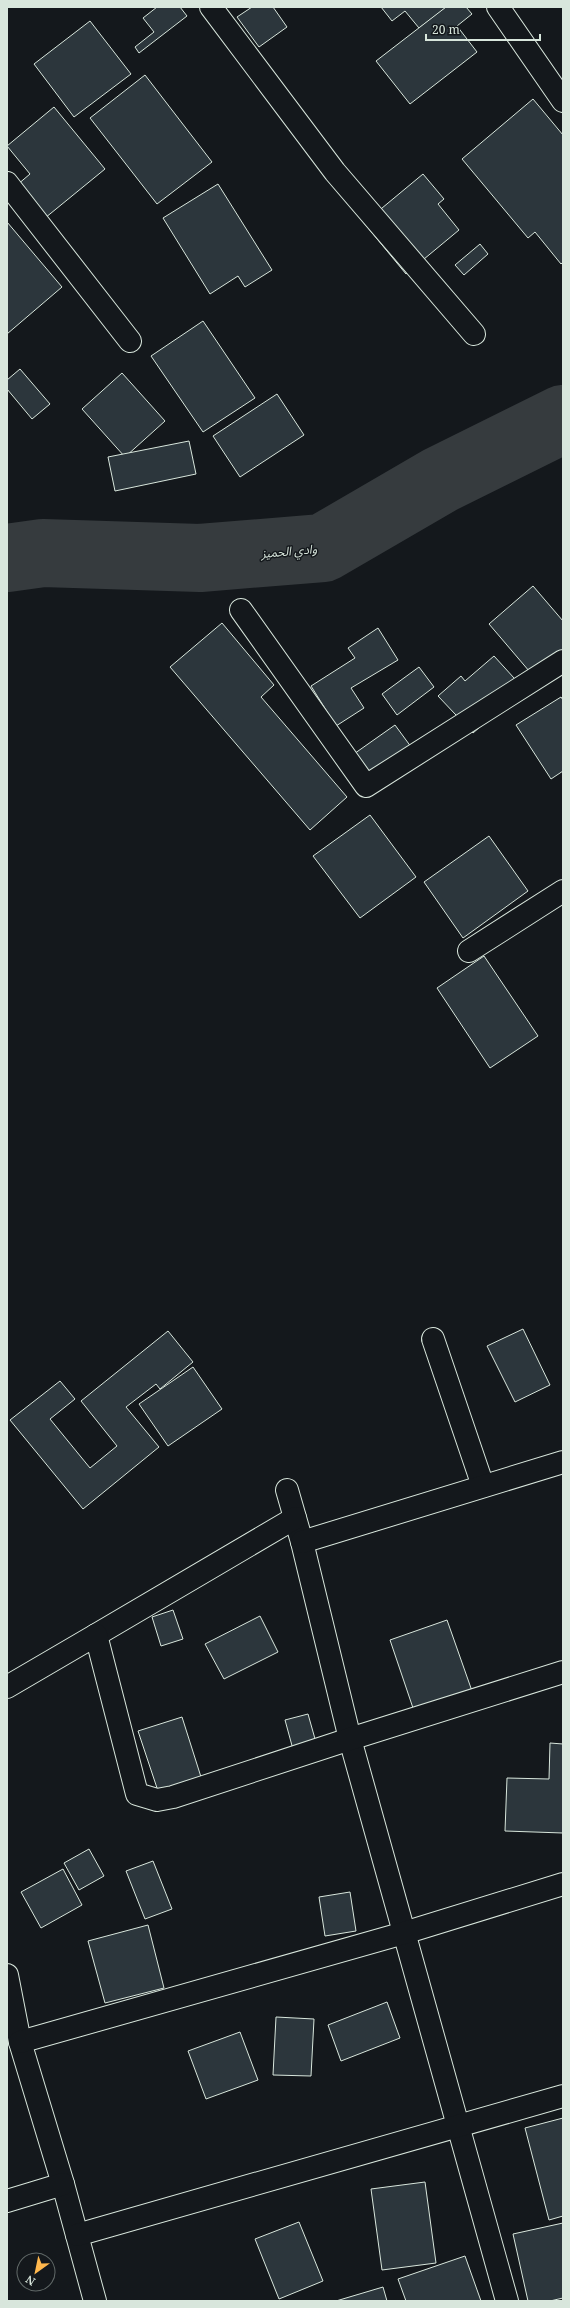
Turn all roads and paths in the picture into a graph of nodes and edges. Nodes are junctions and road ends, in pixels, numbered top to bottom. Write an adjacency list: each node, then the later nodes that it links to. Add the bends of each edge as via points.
1 (211, 7): 5 (street, via 335,172)
2 (498, 7): 3 (street)
3 (563, 101)
4 (7, 184): 6 (street)
5 (474, 334)
6 (130, 340)
7 (241, 610): 8 (street, via 366,786)
8 (563, 661)
9 (563, 891): 10 (street)
10 (469, 951)
11 (433, 1338): 13 (street)
12 (563, 1462): 13 (street)
13 (483, 1486): 16 (street)
14 (287, 1490): 15 (street)
15 (295, 1518): 16 (street); 17 (street)
16 (302, 1542): 20 (street)
17 (96, 1635): 19 (street); 20 (street, via 137,1794 157,1800 173,1797)
18 (563, 1672): 20 (street)
19 (7, 1687)
20 (350, 1739): 22 (street)
21 (563, 1884): 22 (street)
22 (404, 1933): 24 (street); 26 (street)
23 (7, 1979): 24 (street)
24 (20, 2042): 27 (street)
25 (563, 2096): 26 (street)
26 (458, 2128): 29 (street); 31 (street)
27 (63, 2184): 28 (street); 29 (street)
28 (7, 2201)
29 (77, 2235): 30 (street)
30 (95, 2301)
31 (507, 2301)

